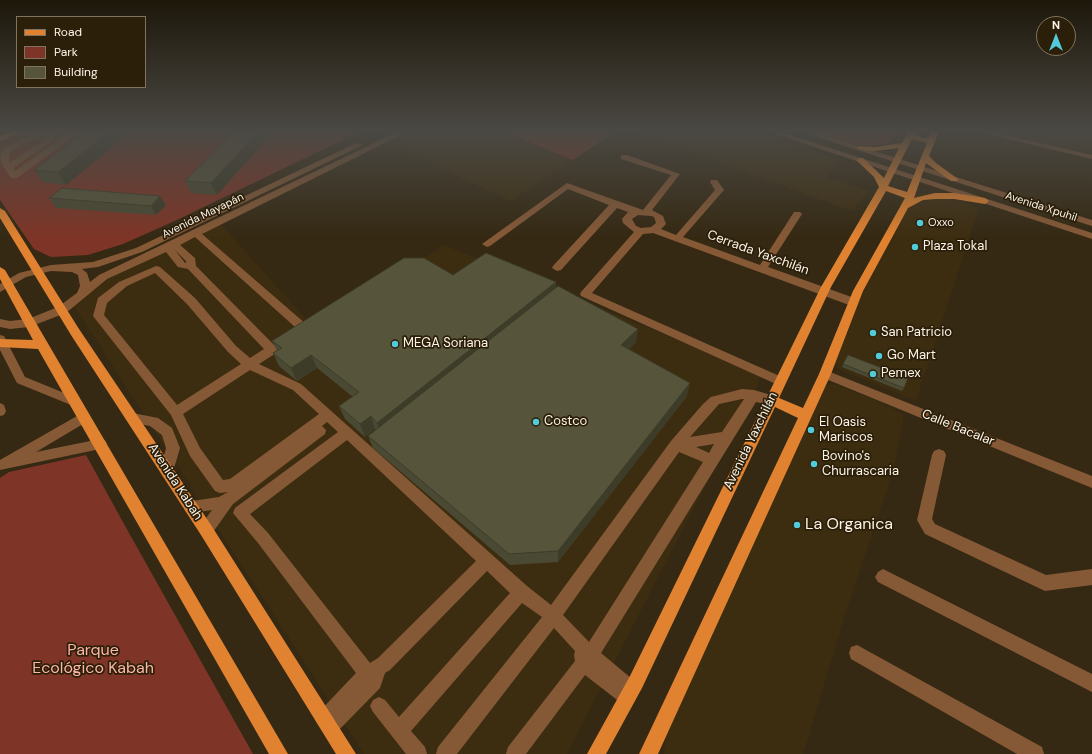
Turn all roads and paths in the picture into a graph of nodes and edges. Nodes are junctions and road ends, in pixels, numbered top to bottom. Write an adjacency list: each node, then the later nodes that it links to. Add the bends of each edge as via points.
1 (26, 167): 8 (street, via 14,176)
2 (311, 167): 25 (street, Avenida Mayapán, via 139,250)
3 (332, 167): 20 (street, Avenida Mayapán)
4 (655, 167): 15 (street, via 676,174)
5 (868, 167): 10 (main road, via 878,176)
6 (893, 167): 10 (main road, Avenida Yaxchilán)
7 (920, 167): 11 (street, Avenida Xpuhil); 12 (main road); 17 (street, Avenida Xpuhil)
8 (7, 168)
9 (714, 182): 21 (street, via 720,190)
10 (884, 188): 12 (main road, via 898,191); 34 (main road, Avenida Yaxchilán)
11 (985, 201): 12 (main road, via 935,196); 22 (street, Avenida Xpuhil)
12 (907, 202): 36 (main road)
13 (615, 204): 15 (street); 23 (street, via 567,186); 29 (street)
14 (0, 211): 31 (main road, Avenida Kabah)
15 (642, 212): 18 (street, via 658,216 661,224); 19 (street, via 631,214 627,219 632,228)
16 (797, 214): 27 (street)
17 (1092, 223)
18 (657, 229): 19 (street); 21 (street, Cerrada Yaxchilán); 34 (street, Cerrada Yaxchilán)
19 (640, 231): 45 (street, via 585,294)
20 (196, 233): 24 (street, Avenida Mayapán); 40 (street)
21 (680, 235): 27 (street, Cerrada Yaxchilán)
22 (1092, 236)
23 (487, 244)
24 (170, 246): 25 (street, Avenida Mayapán); 26 (street)
25 (121, 262): 28 (street, Avenida Mayapán); 35 (street, Avenida Mayapán)
26 (188, 264): 32 (street); 43 (street, via 272,350)
27 (765, 265): 34 (street, Cerrada Yaxchilán)
28 (63, 267): 31 (street, Avenida Mayapán); 35 (street, via 78,271 86,279)
29 (557, 268)
30 (0, 270): 33 (main road)
31 (38, 270): 33 (street, Avenida Mayapán); 37 (main road, Avenida Kabah)
32 (164, 275): 43 (street); 49 (street, via 156,269 123,284 102,301 98,316)
33 (4, 286): 39 (main road)
34 (825, 289): 36 (street, Cerrada Yaxchilán); 45 (main road, Avenida Yaxchilán)
35 (81, 295): 37 (street, Avenida Mayapán)
36 (854, 300): 44 (main road)
37 (62, 310): 39 (street, Avenida Mayapán); 52 (main road, Avenida Kabah)
38 (0, 323): 39 (street, Avenida Mayapán)
39 (29, 323): 42 (main road)
40 (310, 334)
41 (1, 342): 42 (main road); 48 (street, via 21,380)
42 (42, 345): 48 (main road)
43 (249, 364): 49 (street); 53 (street, via 296,386)
44 (825, 374): 50 (main road); 62 (street, Calle Bacalar)
45 (780, 381): 47 (main road, Avenida Yaxchilán)
46 (754, 396): 47 (street); 55 (street); 57 (street, via 742,394 715,400 706,407)
47 (771, 400): 50 (main road); 75 (main road, Avenida Yaxchilán)
48 (75, 402): 51 (main road)
49 (176, 412): 53 (street, via 195,452 220,487 232,485)
50 (806, 415): 79 (main road)
51 (84, 416): 56 (main road); 60 (street)
52 (133, 418): 61 (main road, Avenida Kabah); 61 (street, via 153,422 167,432 173,448)
53 (331, 418): 54 (street); 63 (street)
54 (347, 432): 66 (street); 73 (street, via 240,513 263,538)
55 (726, 437): 57 (street); 59 (street)
56 (100, 444): 60 (street); 80 (main road)
57 (676, 445): 59 (street); 70 (street)
58 (940, 455): 68 (street, via 924,520 930,528 1045,582)
59 (712, 460): 72 (street)
60 (1, 466)
61 (167, 471): 64 (main road, Avenida Kabah)
62 (1092, 482)
63 (228, 500): 64 (street); 65 (street)
64 (191, 507): 65 (main road, Avenida Kabah)
65 (206, 530): 77 (main road, Avenida Kabah)
66 (487, 561): 69 (street); 73 (street)
67 (883, 577): 74 (street)
68 (1092, 577)
69 (521, 592): 70 (street); 78 (street)
70 (553, 616): 72 (street); 83 (street)
71 (856, 653): 86 (street)
72 (585, 654): 75 (street); 84 (street)
73 (371, 678): 77 (street)
74 (1092, 682)
75 (629, 693): 85 (main road, Avenida Yaxchilán)
76 (379, 706): 78 (street)
77 (327, 723): 81 (main road, Avenida Kabah)
78 (399, 731): 82 (street)
79 (649, 752)
80 (279, 754)
81 (347, 754)
82 (418, 754)
83 (445, 754)
84 (515, 754)
85 (596, 754)
86 (1035, 754)

